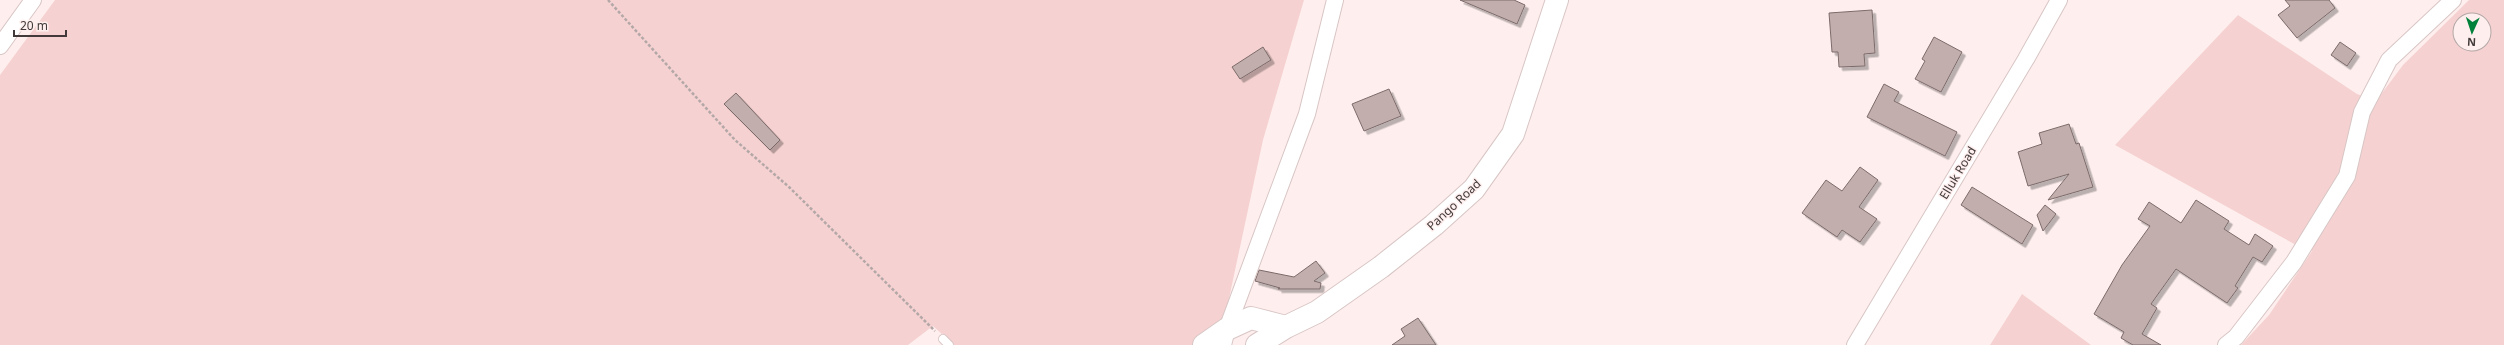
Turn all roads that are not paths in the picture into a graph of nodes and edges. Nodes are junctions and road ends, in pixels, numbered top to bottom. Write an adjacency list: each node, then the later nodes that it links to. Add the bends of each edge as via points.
1 (33, 0): 6 (street)
2 (1335, 0): 8 (street, via 1307,114)
3 (1557, 0): 7 (street, Pango Road, via 1513,134 1474,189 1381,267 1316,312)
4 (2059, 0): 13 (street, Elluk Road)
5 (2453, 0): 14 (street, via 2389,60 2362,112 2347,176 2294,262 2236,337)
6 (0, 46)
7 (1286, 327): 8 (street, via 1251,318); 12 (street, Pango Road)
8 (1225, 337): 11 (street)
9 (943, 338): 10 (lane)
10 (949, 345)
11 (1204, 345)
12 (1257, 345)
13 (1855, 345)
14 (2226, 345)

